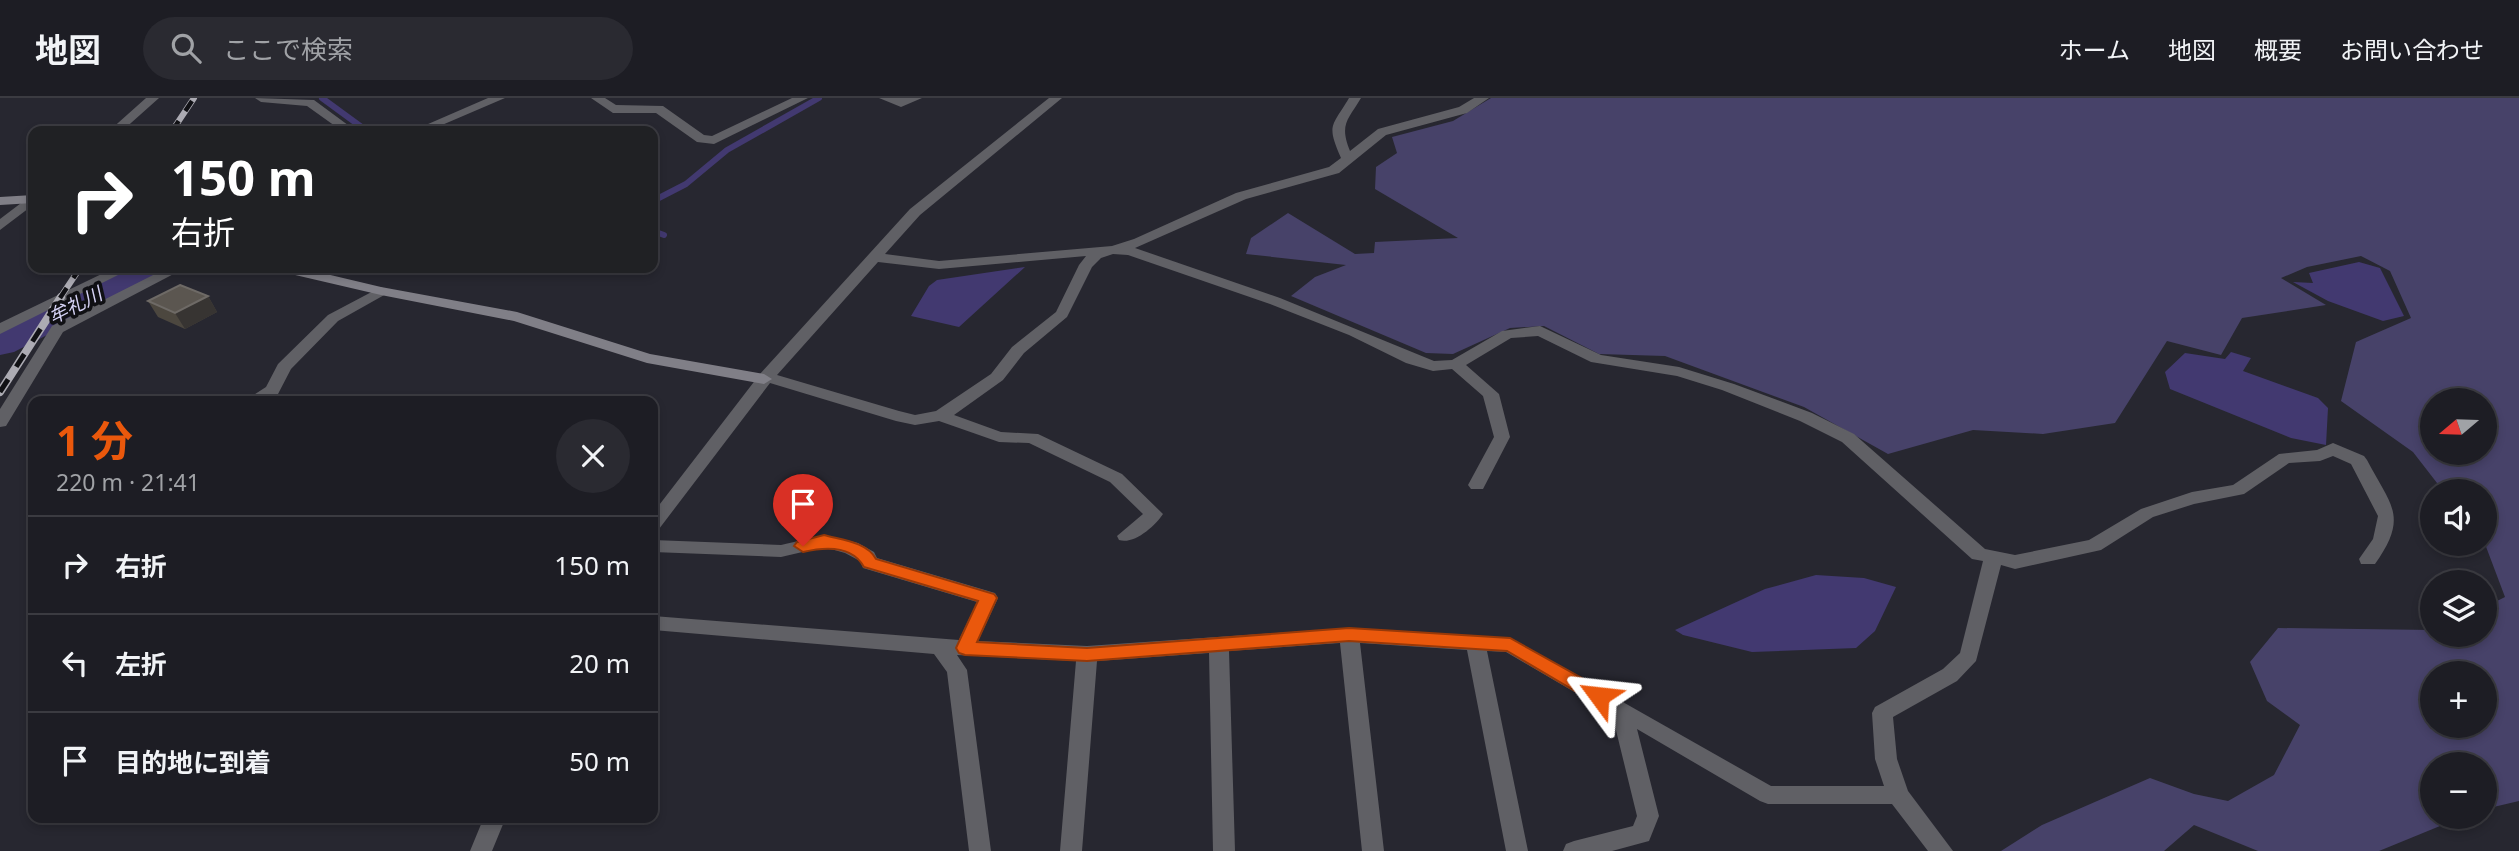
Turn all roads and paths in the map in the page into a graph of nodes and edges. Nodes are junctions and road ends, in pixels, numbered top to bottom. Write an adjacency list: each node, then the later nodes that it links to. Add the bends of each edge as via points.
1 (153, 98): 11 (street)
2 (261, 98): 12 (street, via 310,103)
3 (499, 98): 13 (street)
4 (597, 98): 5 (street, via 613,109 659,108 701,139 714,140)
5 (802, 98)
6 (885, 98): 7 (street, via 901,103)
7 (916, 98)
8 (1056, 98): 20 (street, via 915,212)
9 (1355, 98): 14 (street, via 1335,133)
10 (1483, 98): 14 (street, via 1464,110 1382,132)
11 (121, 126)
12 (343, 126)
13 (430, 126)
14 (1347, 158): 19 (street, via 1334,170 1241,196)
15 (28, 198): 16 (street)
16 (0, 201)
17 (28, 202): 18 (street)
18 (0, 226)
19 (1111, 250): 20 (street, via 939,265); 26 (street, via 1130,251 1275,301 1412,360 1433,366); 29 (street, via 1086,265 1062,314 1018,350 998,377)
20 (876, 257): 27 (street)
21 (115, 273): 25 (street)
22 (168, 273): 30 (street, via 57,329)
23 (304, 273): 24 (street)
24 (381, 291): 27 (street, via 517,317 647,358); 28 (street, via 333,318 284,367 272,390)
25 (0, 329)
26 (1456, 364): 31 (street, via 1491,394 1502,437); 35 (street, via 1507,334 1540,331 1597,359 1679,372 1728,387 1848,438 1979,554)
27 (765, 378): 29 (street, via 896,416 915,420); 32 (street)
28 (261, 396)
29 (940, 416): 33 (street, via 999,437 1032,438 1116,478 1154,514)
30 (0, 422)
31 (1477, 485)
32 (658, 518)
33 (1126, 536)
34 (658, 546): 42 (street, via 781,551 824,541 851,548 870,563 988,598)
35 (1993, 559): 36 (street, via 2015,562 2094,545 2147,513 2192,498 2238,490 2285,458 2320,455 2333,449 2358,460 2387,516 2382,540); 45 (street, via 1969,656 1950,675 1882,713 1886,759)
36 (2368, 559)
37 (658, 623): 41 (street)
38 (1349, 635): 39 (street); 40 (street); 51 (street)
39 (1475, 642): 44 (street, via 1510,645); 52 (street)
40 (1219, 643): 43 (street); 50 (street)
41 (940, 647): 42 (street); 48 (street, via 957,670)
42 (965, 648): 43 (street)
43 (1087, 654): 49 (street)
44 (1621, 709): 45 (street, via 1768,795); 53 (street, via 1648,817 1641,834)
45 (1898, 795): 54 (street)
46 (493, 823): 47 (street)
47 (481, 851)
48 (980, 851)
49 (1071, 851)
50 (1224, 851)
51 (1373, 851)
52 (1517, 851)
53 (1574, 851)
54 (1942, 851)

